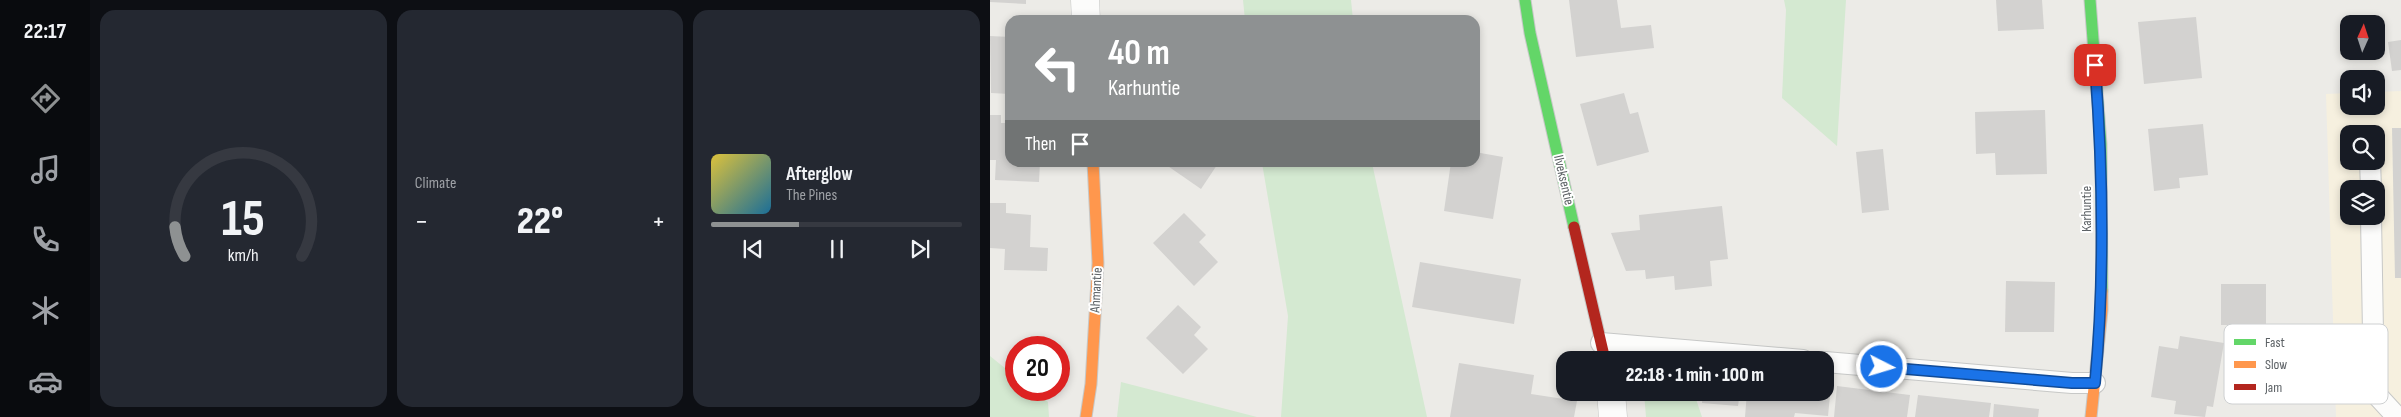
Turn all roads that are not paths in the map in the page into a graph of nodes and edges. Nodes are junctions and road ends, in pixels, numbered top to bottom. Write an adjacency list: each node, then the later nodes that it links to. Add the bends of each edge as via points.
1 (1085, 0): 4 (street)
2 (1526, 0): 8 (street, Ilveksentie, via 1530,34)
3 (2090, 0): 10 (street, Karhuntie, via 2101,144 2102,310)
4 (1086, 15)
5 (1093, 167): 13 (street, Ahmantie, via 1098,263)
6 (2371, 225): 7 (lane)
7 (2373, 324)
8 (1603, 351)
9 (1834, 363): 10 (lane)
10 (2095, 383): 15 (street, Karhuntie)
11 (1612, 401): 14 (street)
12 (2385, 404): 16 (lane)
13 (1086, 417)
14 (1613, 417)
15 (2092, 417)
16 (2397, 417)

